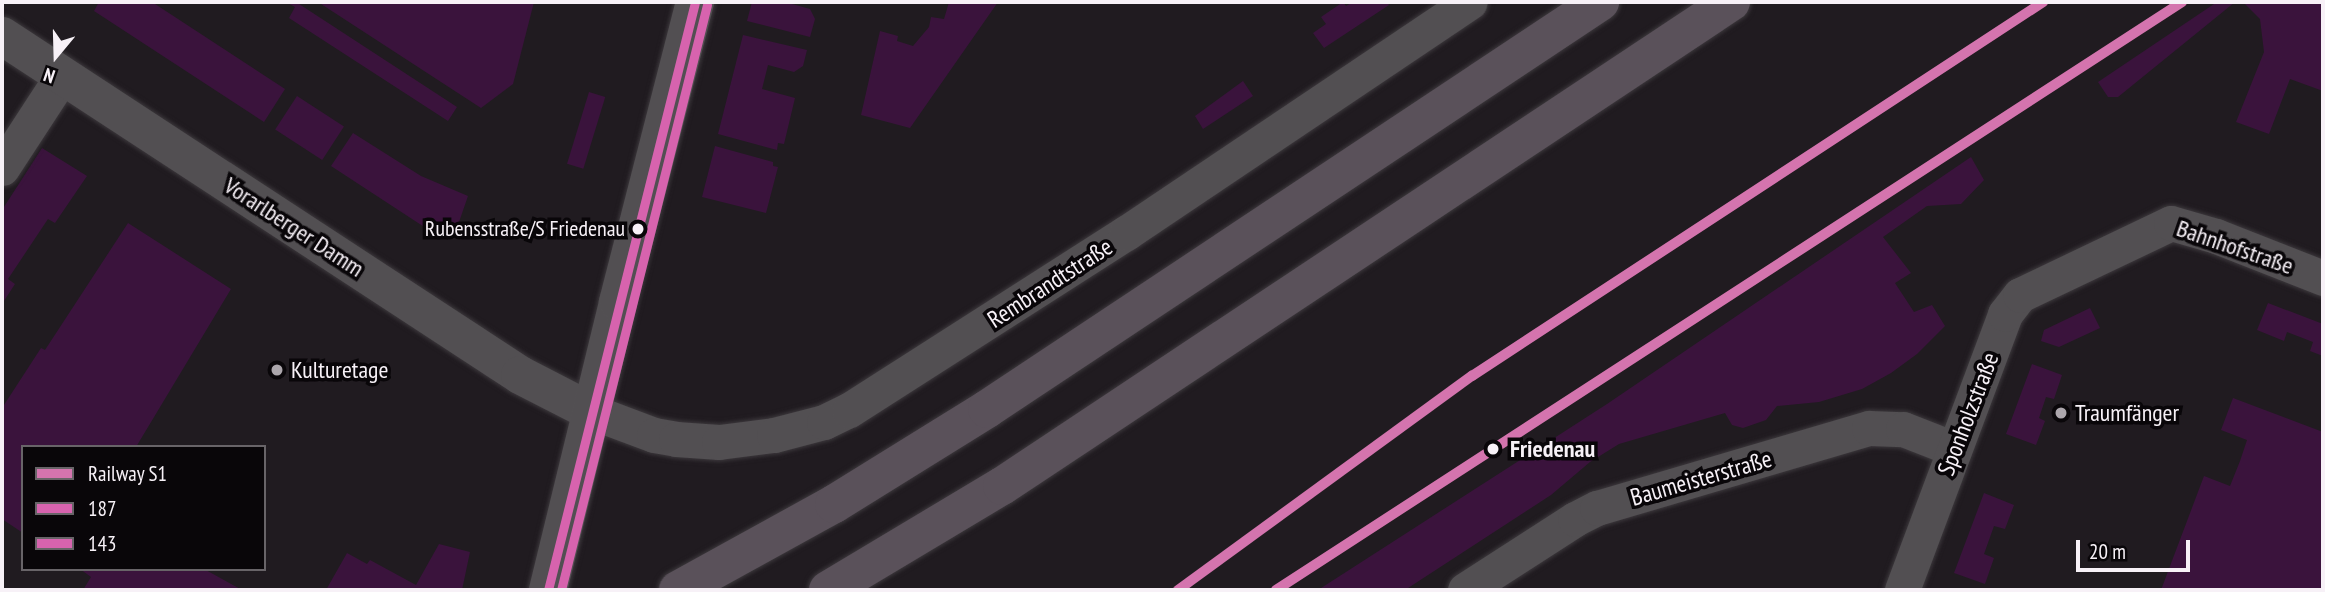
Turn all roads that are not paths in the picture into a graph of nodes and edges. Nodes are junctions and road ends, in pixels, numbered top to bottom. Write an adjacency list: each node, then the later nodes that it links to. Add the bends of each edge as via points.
1 (695, 2): 10 (street)
2 (1470, 2): 10 (street, Rembrandtstraße, via 1137,226 824,422 719,442 654,435)
3 (1600, 2): 13 (highway, via 987,409 834,504)
4 (1731, 2): 14 (highway, via 1002,486)
5 (2, 36): 6 (street, Vorarlberger Damm)
6 (62, 76): 7 (street); 10 (street, Vorarlberger Damm, via 520,375)
7 (2, 168)
8 (2071, 268): 9 (street, Bahnhofstraße, via 2171,223); 11 (street, Sponholzstraße, via 2010,304)
9 (2323, 278)
10 (590, 411): 12 (street)
11 (1954, 449): 15 (street, Baumeisterstraße, via 1903,429 1869,428 1597,508); 16 (street, Sponholzstraße)
12 (548, 590)
13 (678, 590)
14 (828, 590)
15 (1465, 590)
16 (1902, 590)

